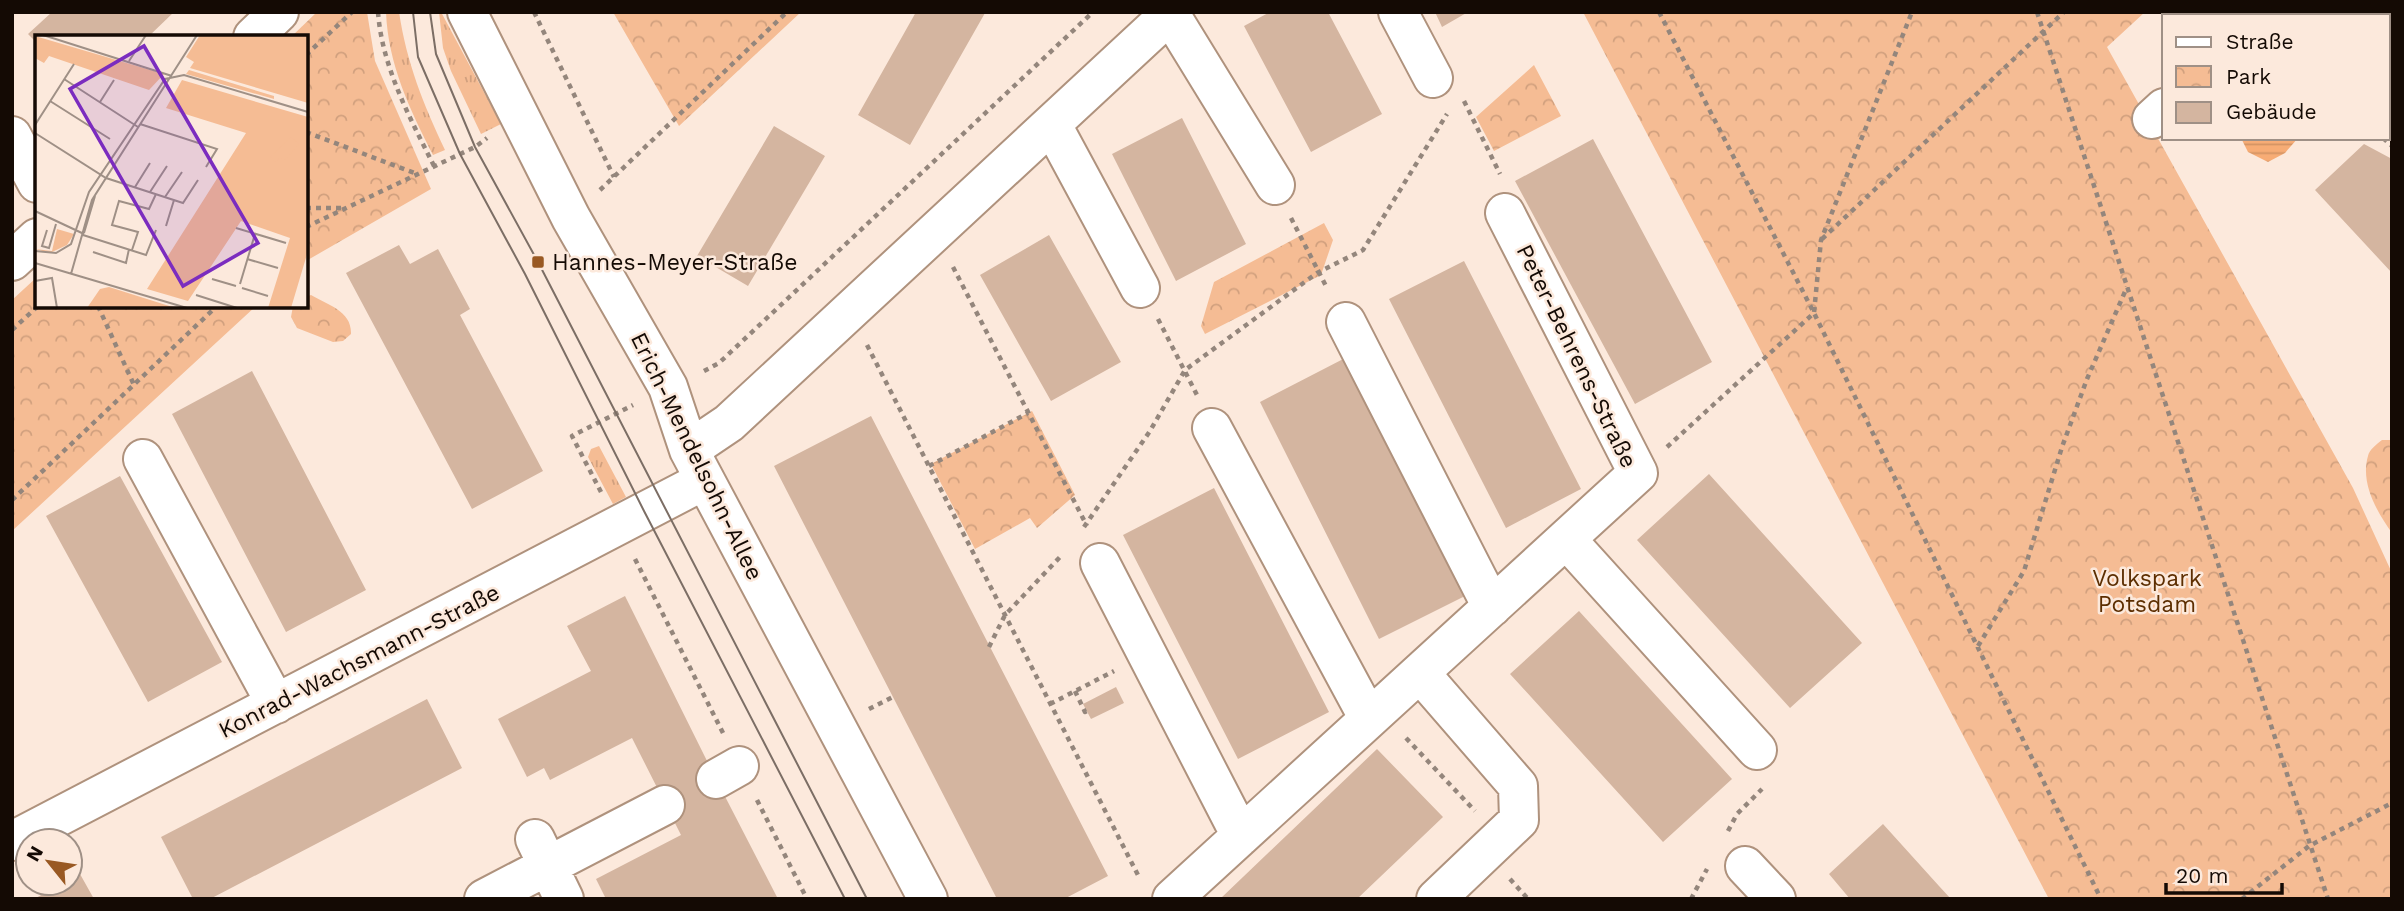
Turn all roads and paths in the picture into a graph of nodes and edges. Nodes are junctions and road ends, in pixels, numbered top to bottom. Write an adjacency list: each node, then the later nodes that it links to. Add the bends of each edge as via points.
1 (352, 12): 14 (path)
2 (379, 12): 20 (path, via 380,31 401,98)
3 (467, 12): 16 (street, Erich-Mendelsohn-Allee)
4 (534, 12): 22 (path)
5 (787, 12): 22 (path)
6 (1093, 12): 46 (path, via 719,363)
7 (1398, 12): 15 (street)
8 (1658, 12): 41 (path)
9 (1912, 12): 32 (path)
10 (2037, 12): 13 (path)
11 (2064, 12): 13 (path)
12 (1171, 13): 17 (street); 24 (street)
13 (2044, 32): 32 (path); 77 (path)
14 (308, 53)
15 (1447, 86): 27 (path, via 1516,205); 34 (path, via 1363,250)
16 (522, 120): 20 (path); 28 (street, Erich-Mendelsohn-Allee)
17 (1052, 125): 30 (street); 36 (street)
18 (308, 133): 21 (path)
19 (12, 136): 23 (street)
20 (434, 166): 21 (path)
21 (417, 174): 26 (path)
22 (614, 177): 28 (path)
23 (35, 179)
24 (1275, 185): 34 (path)
25 (308, 208): 26 (path)
26 (347, 208): 29 (path)
27 (1505, 213): 52 (street, Peter-Behrens-Straße)
28 (571, 218): 46 (street, Erich-Mendelsohn-Allee)
29 (308, 227)
30 (935, 232): 40 (street); 47 (path)
31 (35, 240): 33 (street)
32 (1821, 240): 41 (path)
33 (12, 261)
34 (1317, 273): 42 (path); 44 (path)
35 (2128, 284): 62 (path, via 2062,447 2024,571)
36 (1140, 288): 44 (path)
37 (36, 308): 43 (path)
38 (99, 308): 45 (path)
39 (215, 308): 45 (path)
40 (851, 312): 50 (street, via 730,423); 51 (path)
41 (1814, 313): 52 (path); 62 (path)
42 (1346, 323): 59 (street)
43 (12, 330)
44 (1185, 370): 48 (path); 54 (path)
45 (134, 384): 53 (path)
46 (668, 387): 50 (street, Erich-Mendelsohn-Allee); 55 (path, via 572,436)
47 (1028, 413): 51 (path); 54 (path)
48 (1212, 428): 69 (street)
49 (143, 459): 66 (street)
50 (697, 465): 55 (street, Konrad-Wachsmann-Straße); 83 (street, Erich-Mendelsohn-Allee)
51 (929, 466): 60 (path)
52 (1638, 473): 56 (street, Peter-Behrens-Straße)
53 (12, 500)
54 (1086, 525): 57 (path); 57 (path)
55 (619, 526): 66 (street, Konrad-Wachsmann-Straße); 82 (path, via 727,772)
56 (1566, 539): 59 (street, Peter-Behrens-Straße); 70 (street)
57 (1089, 549): 63 (street)
58 (1063, 554): 60 (path)
59 (1492, 607): 64 (street, Peter-Behrens-Straße)
60 (1005, 615): 61 (path); 67 (path)
61 (989, 647)
62 (1978, 647): 87 (path)
63 (1146, 655): 65 (path); 74 (street)
64 (1420, 673): 69 (street, Peter-Behrens-Straße); 75 (street, via 1518,786 1519,820)
65 (1075, 691): 67 (path); 68 (path, via 1084,712)
66 (276, 704): 76 (street, Konrad-Wachsmann-Straße)
67 (1050, 704): 80 (path)
68 (1087, 710)
69 (1374, 714): 74 (street, Peter-Behrens-Straße); 75 (path)
70 (1757, 750): 73 (path, via 1778,772 1737,814)
71 (2392, 803): 77 (path)
72 (665, 805): 79 (street)
73 (1727, 833)
74 (1241, 836): 80 (street, Peter-Behrens-Straße)
75 (1500, 838): 84 (street)
76 (12, 841)
77 (2309, 846): 88 (path); 89 (path)
78 (1727, 866): 85 (path); 86 (street)
79 (549, 868): 81 (street)
80 (1158, 893)
81 (484, 899)
82 (807, 899)
83 (928, 899)
84 (1436, 899)
85 (1690, 899)
86 (1776, 899)
87 (2101, 899)
88 (2242, 899)
89 (2328, 899)

